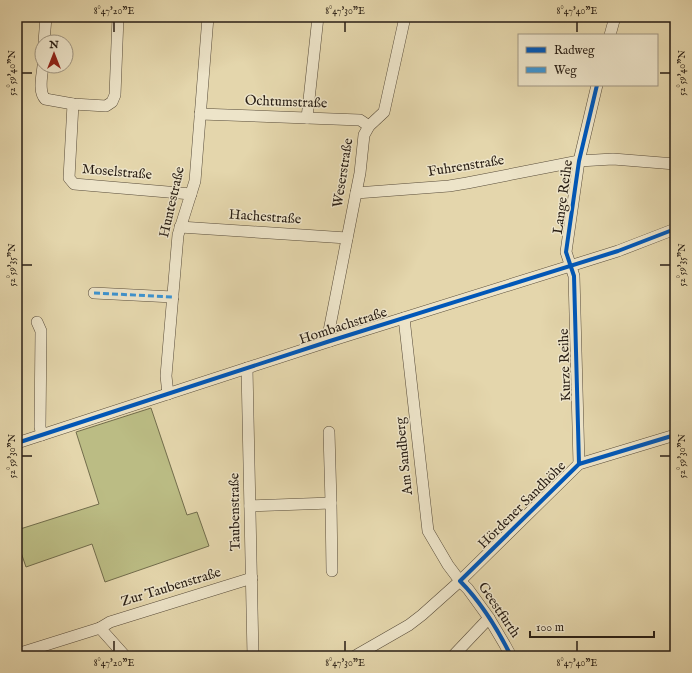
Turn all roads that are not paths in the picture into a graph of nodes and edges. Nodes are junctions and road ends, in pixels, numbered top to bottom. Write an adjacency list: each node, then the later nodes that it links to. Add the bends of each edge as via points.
1 (46, 17): 7 (street)
2 (118, 17): 11 (street, via 115,95 112,102 106,106)
3 (208, 17): 12 (street, Huntestraße)
4 (318, 17): 13 (street)
5 (405, 17): 14 (street, Weserstraße, via 384,112)
6 (615, 17): 8 (street)
7 (45, 34)
8 (610, 34)
9 (42, 74): 11 (street, via 41,90 45,99)
10 (597, 86): 15 (street, Lange Reihe)
11 (73, 104): 18 (street, Moselstraße, via 69,178 74,184)
12 (200, 114): 13 (street, Ochtumstraße); 18 (street, Huntestraße, via 195,181)
13 (307, 118): 14 (street, Ochtumstraße, via 360,120)
14 (369, 126): 17 (street, Weserstraße, via 364,135)
15 (579, 161): 16 (street, Fuhrenstraße, via 613,159); 17 (street, Fuhrenstraße, via 461,184); 22 (street, Lange Reihe, via 566,252)
16 (675, 164)
17 (356, 193): 21 (street, Weserstraße)
18 (191, 194): 19 (street, Huntestraße)
19 (180, 226): 21 (street, Hachestraße); 24 (street, Huntestraße)
20 (675, 229): 22 (street, Hombachstraße)
21 (347, 238): 27 (street, Weserstraße, via 329,331)
22 (570, 266): 25 (street, Hombachstraße); 34 (street, Kurze Reihe, via 574,276)
23 (94, 293): 24 (street)
24 (173, 297): 29 (street, Huntestraße, via 166,376)
25 (404, 318): 27 (street, Hombachstraße); 39 (street, Am Sandberg, via 428,531)
26 (37, 322): 31 (street, via 41,331)
27 (330, 342): 28 (street, Hombachstraße)
28 (247, 368): 29 (street, Hombachstraße); 36 (street, Taubenstraße)
29 (168, 394): 31 (street, Hombachstraße)
30 (329, 432): 35 (street)
31 (42, 435): 33 (street, Hombachstraße)
32 (675, 435): 34 (street, Hördener Sandhöhe)
33 (17, 443)
34 (579, 464): 39 (street, Hördener Sandhöhe)
35 (331, 503): 36 (street); 37 (street)
36 (250, 506): 38 (street, Taubenstraße)
37 (332, 571)
38 (252, 578): 41 (street, Zur Taubenstraße, via 110,622); 44 (street, Taubenstraße)
39 (460, 581): 40 (street, Geestfurth); 45 (street, Hördener Sandhöhe, via 409,625)
40 (489, 618): 46 (street); 47 (street, Geestfurth)
41 (100, 628): 42 (street); 43 (street)
42 (17, 654)
43 (125, 656)
44 (254, 656)
45 (355, 656)
46 (453, 656)
47 (511, 656)

